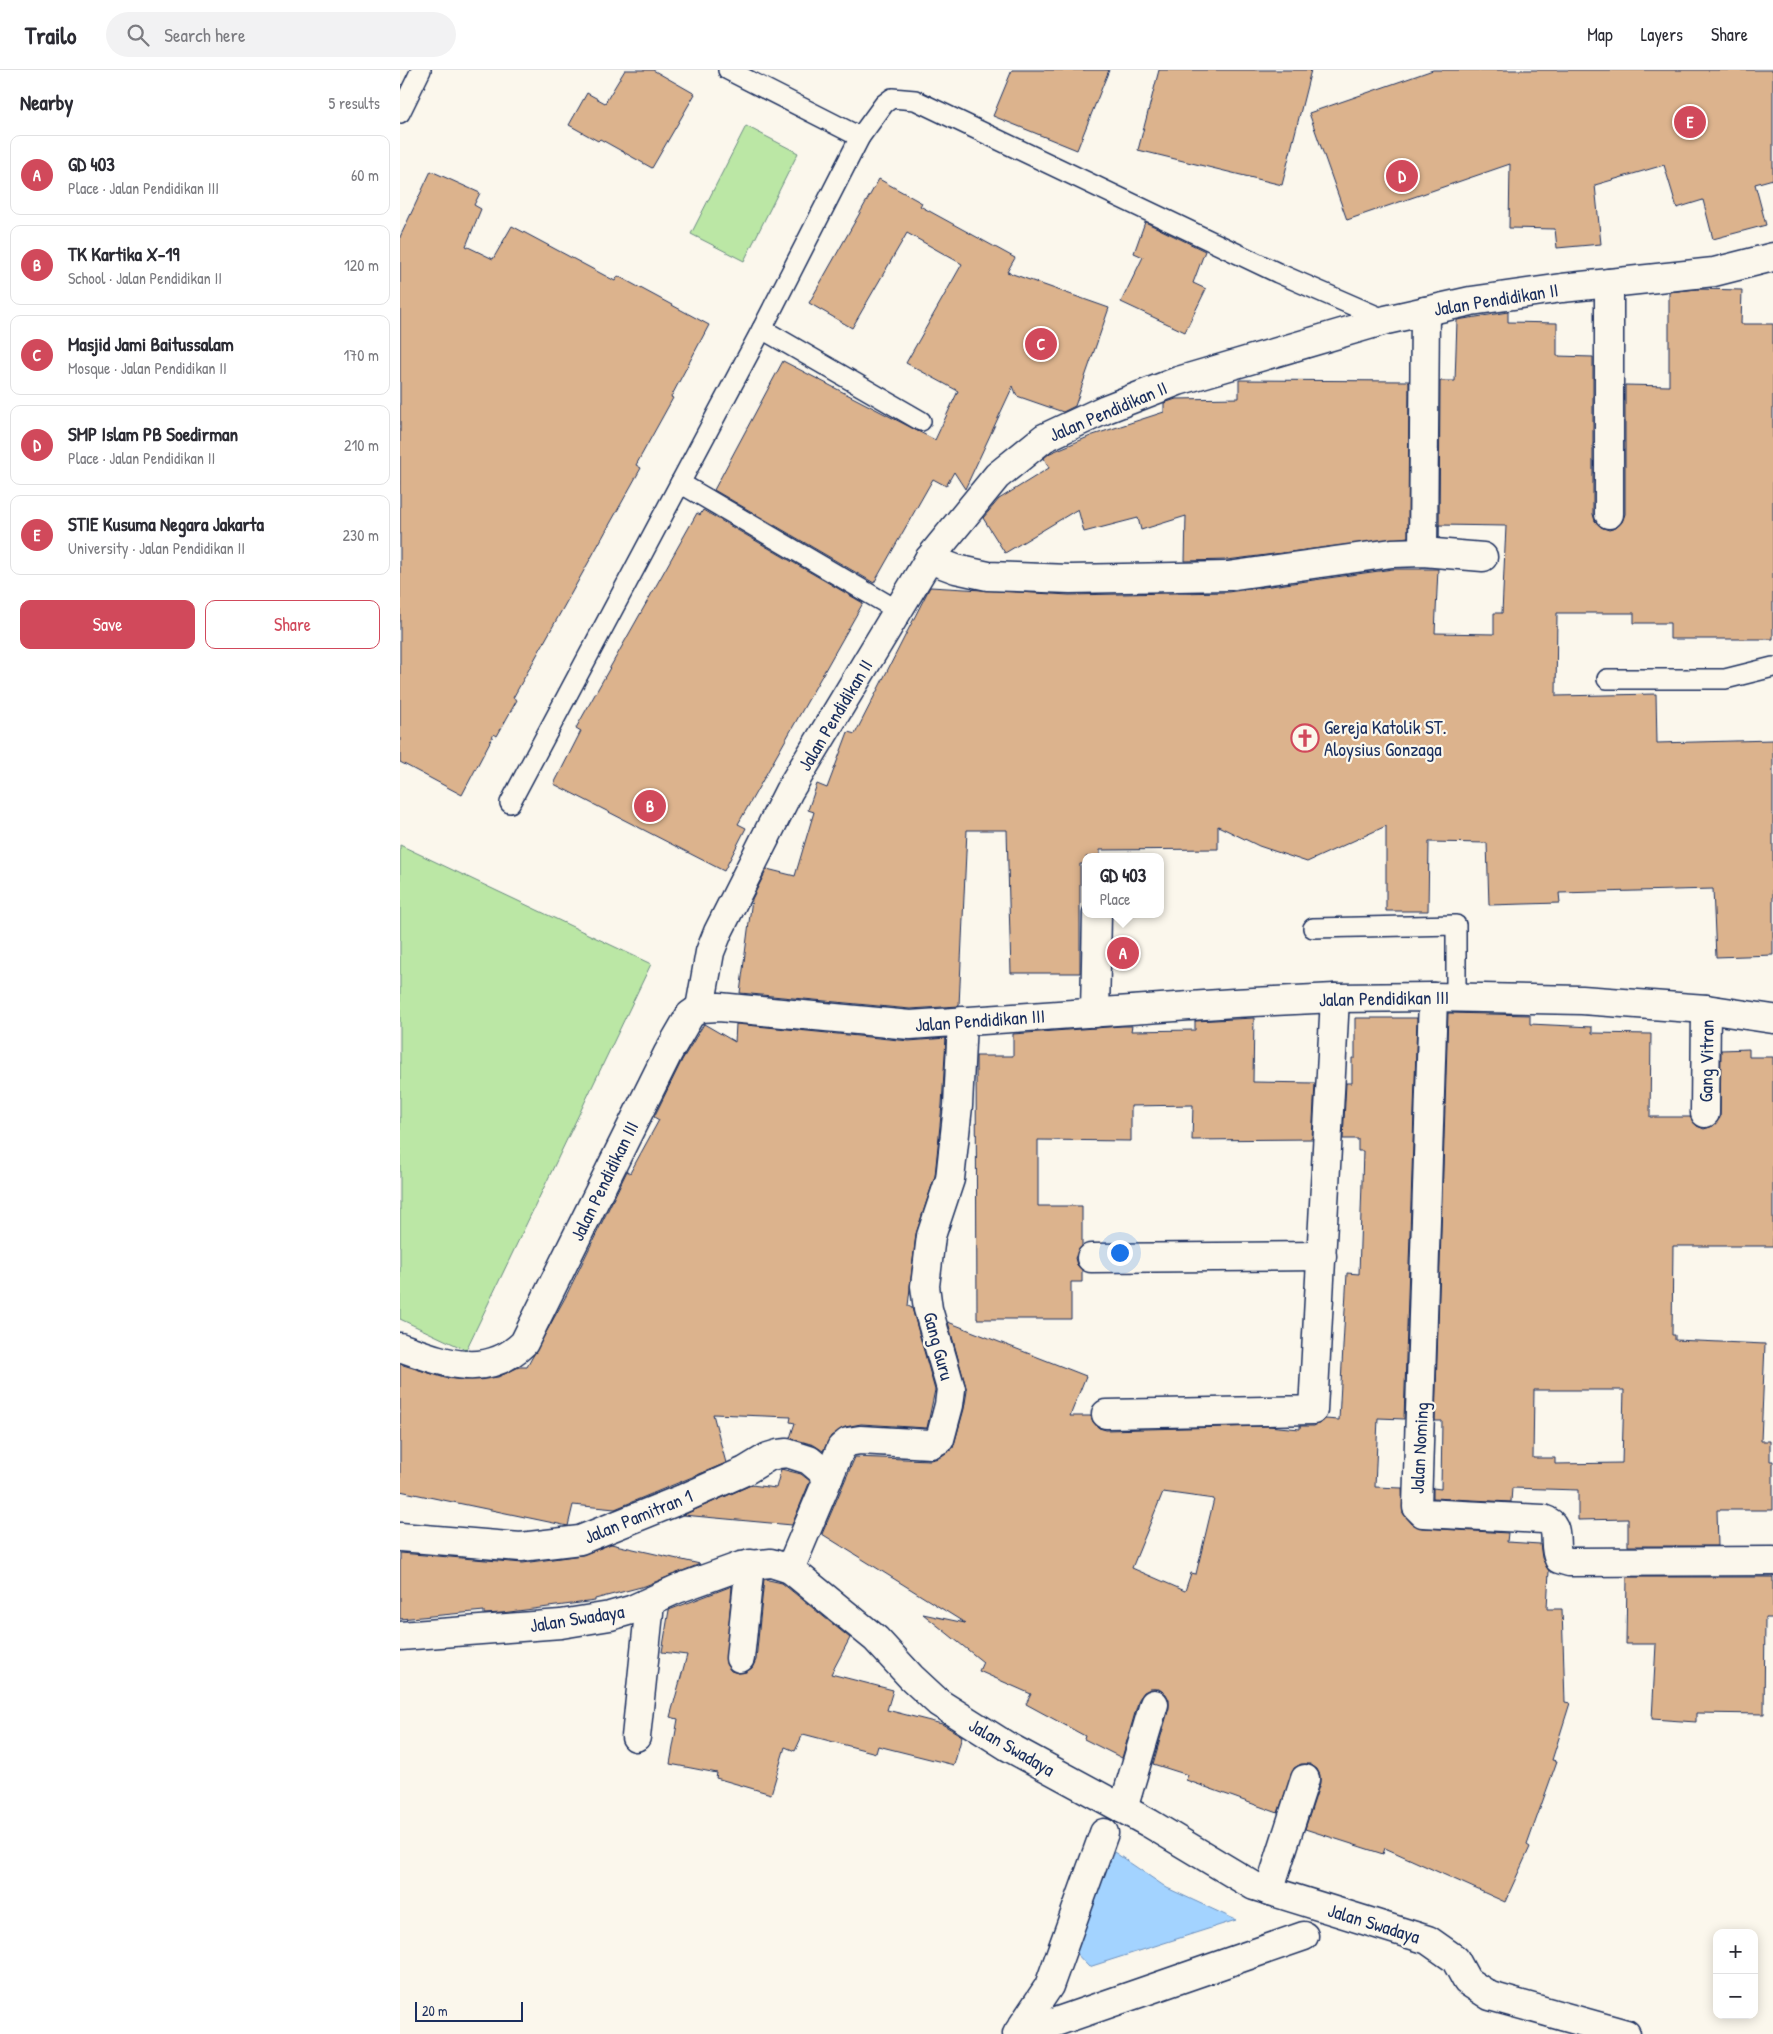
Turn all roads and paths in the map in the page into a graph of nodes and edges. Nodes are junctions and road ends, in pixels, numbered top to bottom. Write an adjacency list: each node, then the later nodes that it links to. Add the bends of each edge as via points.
1 (421, 70): 3 (lane)
2 (728, 70): 4 (lane)
3 (400, 112)
4 (860, 137): 8 (lane, via 892,98 915,100 1278,273); 9 (lane)
5 (1773, 257): 6 (street, Jalan Pendidikan II, via 1714,272)
6 (1609, 283): 7 (street, Jalan Pendidikan II, via 1471,301); 12 (street)
7 (1425, 311): 8 (street, Jalan Pendidikan II); 13 (street)
8 (1386, 320): 15 (street, Jalan Pendidikan II, via 1178,381 1044,438 997,476)
9 (762, 329): 10 (lane); 11 (lane)
10 (921, 422)
11 (680, 483): 16 (lane); 19 (lane)
12 (1609, 514)
13 (1423, 552): 14 (street); 15 (street, via 1360,557 1228,576 1127,578 988,576)
14 (1483, 557)
15 (929, 559): 16 (street, Jalan Pendidikan II)
16 (897, 610): 24 (street, Jalan Pendidikan II, via 790,791 718,932 710,952)
17 (1773, 667): 18 (lane, via 1725,679)
18 (1607, 679)
19 (510, 803)
20 (1097, 918): 26 (street)
21 (1313, 928): 22 (lane, via 1456,925)
22 (1445, 997): 23 (street, Jalan Pendidikan III); 25 (street, Jalan Pendidikan III, via 1582,1000); 36 (street, Jalan Noming, via 1417,1507 1423,1513 1543,1519 1555,1526 1556,1552 1559,1559 1568,1562)
23 (1336, 998): 26 (street, Jalan Pendidikan III); 30 (street)
24 (700, 1008): 28 (street, Jalan Pendidikan III, via 720,1007 910,1025); 32 (street, Jalan Pendidikan III, via 690,1015 672,1047 524,1343 511,1356 490,1365 472,1367)
25 (1706, 1009): 27 (street, Jalan Pendidikan III); 29 (street, Gang Vitran)
26 (1095, 1013): 28 (street, Jalan Pendidikan III)
27 (1773, 1019)
28 (962, 1021): 34 (street, Gang Guru, via 950,1179 931,1236 925,1286 928,1309 951,1389 940,1439 931,1444 853,1440 841,1448)
29 (1705, 1113)
30 (1322, 1256): 31 (street); 33 (street, via 1313,1410)
31 (1091, 1258)
32 (400, 1347)
33 (1106, 1414)
34 (829, 1477): 35 (street, Jalan Pamitran 1, via 810,1460 788,1453 778,1454 682,1499 580,1540 522,1546); 38 (street, Gang Guru)
35 (400, 1537)
36 (1773, 1561)
37 (750, 1564): 38 (street, Jalan Swadaya, via 771,1563); 39 (street, Jalan Swadaya, via 677,1589); 41 (street)
38 (790, 1569): 45 (street, Jalan Swadaya, via 876,1639 940,1703 1007,1746)
39 (650, 1603): 40 (street, Jalan Swadaya, via 610,1616 561,1624); 43 (street)
40 (400, 1636)
41 (740, 1658)
42 (1154, 1704): 45 (street)
43 (636, 1737)
44 (1305, 1779): 47 (street)
45 (1123, 1809): 47 (street, Jalan Swadaya, via 1254,1886)
46 (1104, 1833): 49 (street, via 1049,1986)
47 (1269, 1891): 51 (street, Jalan Swadaya, via 1428,1940 1455,1960 1467,1980 1490,1996)
48 (1304, 1936): 50 (street)
49 (1017, 2034)
50 (1021, 2034)
51 (1626, 2034)

